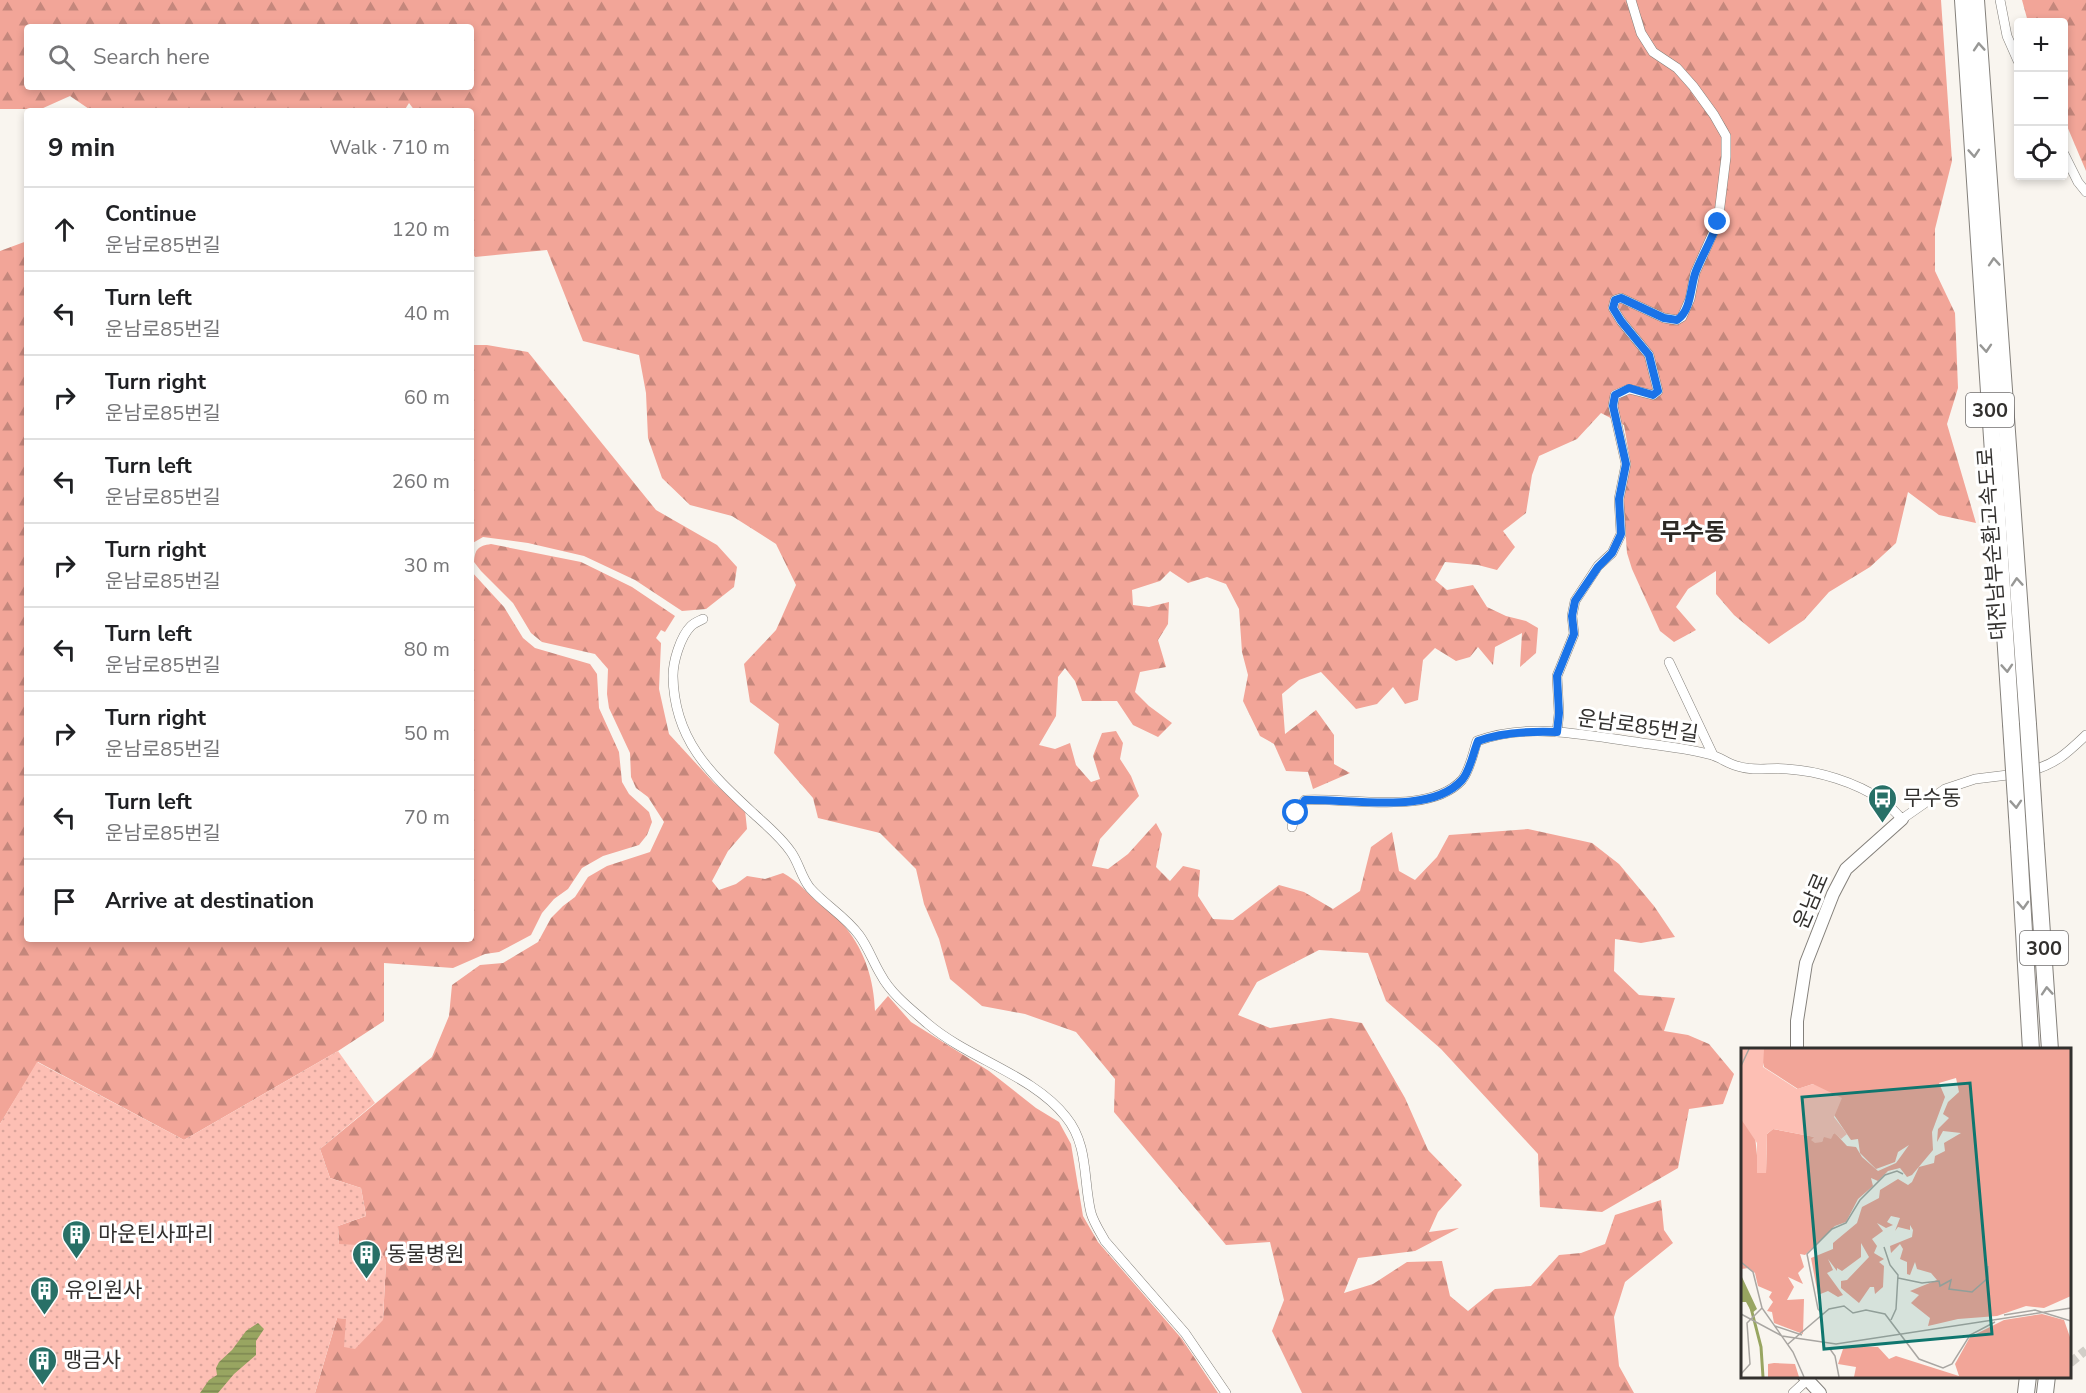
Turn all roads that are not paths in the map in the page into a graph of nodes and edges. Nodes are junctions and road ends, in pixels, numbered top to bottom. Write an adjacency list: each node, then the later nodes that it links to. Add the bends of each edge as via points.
1 (1631, 0): 11 (street, 운남로85번길, via 1641,33 1653,51 1677,68 1693,86 1726,136 1724,185 1718,222 1695,273 1682,317 1664,318 1621,298 1615,300 1613,308 1621,321 1649,355 1658,391 1653,395 1629,388 1615,395 1613,406 1626,464 1619,499 1621,534 1612,553 1575,601 1574,634 1557,676)
2 (1963, 0): 6 (highway, 대전남부순환고속도로 / 300)
3 (1976, 0): 6 (highway, 대전남부순환고속도로 / 300, one-way to 3)
4 (2000, 0): 5 (street)
5 (2014, 51)
6 (1976, 95): 16 (highway, 대전남부순환고속도로 / 300, one-way to 6, bridge, via 2028,724); 16 (highway, 대전남부순환고속도로 / 300, one-way to 16, bridge, via 2011,724)
7 (2068, 162): 8 (street)
8 (2086, 192)
9 (703, 619): 23 (street, via 687,632 673,666 673,692 689,740 703,764 791,851 808,886 860,935 890,989 928,1024 1033,1089 1067,1118 1083,1154 1091,1213 1097,1228 1185,1333)
10 (1669, 662): 13 (street, 운남로85번길)
11 (1557, 732): 13 (street, 운남로85번길); 15 (street, 운남로85번길, via 1531,731 1478,741 1464,778 1448,792 1390,802 1305,800)
12 (2086, 735): 14 (street, 운남로, via 2063,757 2042,767 2010,776 1975,779 1945,789)
13 (1713, 755): 14 (street, 운남로85번길, via 1756,770 1811,771 1882,800)
14 (1902, 819): 17 (street, 운남로, via 1845,869 1833,894 1806,963)
15 (1292, 827)
16 (2028, 846): 18 (highway, 대전남부순환고속도로 / 300, one-way to 18); 19 (highway, 대전남부순환고속도로 / 300, one-way to 16)
17 (1797, 1048)
18 (2031, 1048)
19 (2050, 1048)
20 (1805, 1378): 24 (street); 25 (street)
21 (2028, 1378): 26 (highway)
22 (2047, 1378): 27 (highway)
23 (1226, 1393)
24 (1793, 1393)
25 (1820, 1393)
26 (2026, 1393)
27 (2045, 1393)

